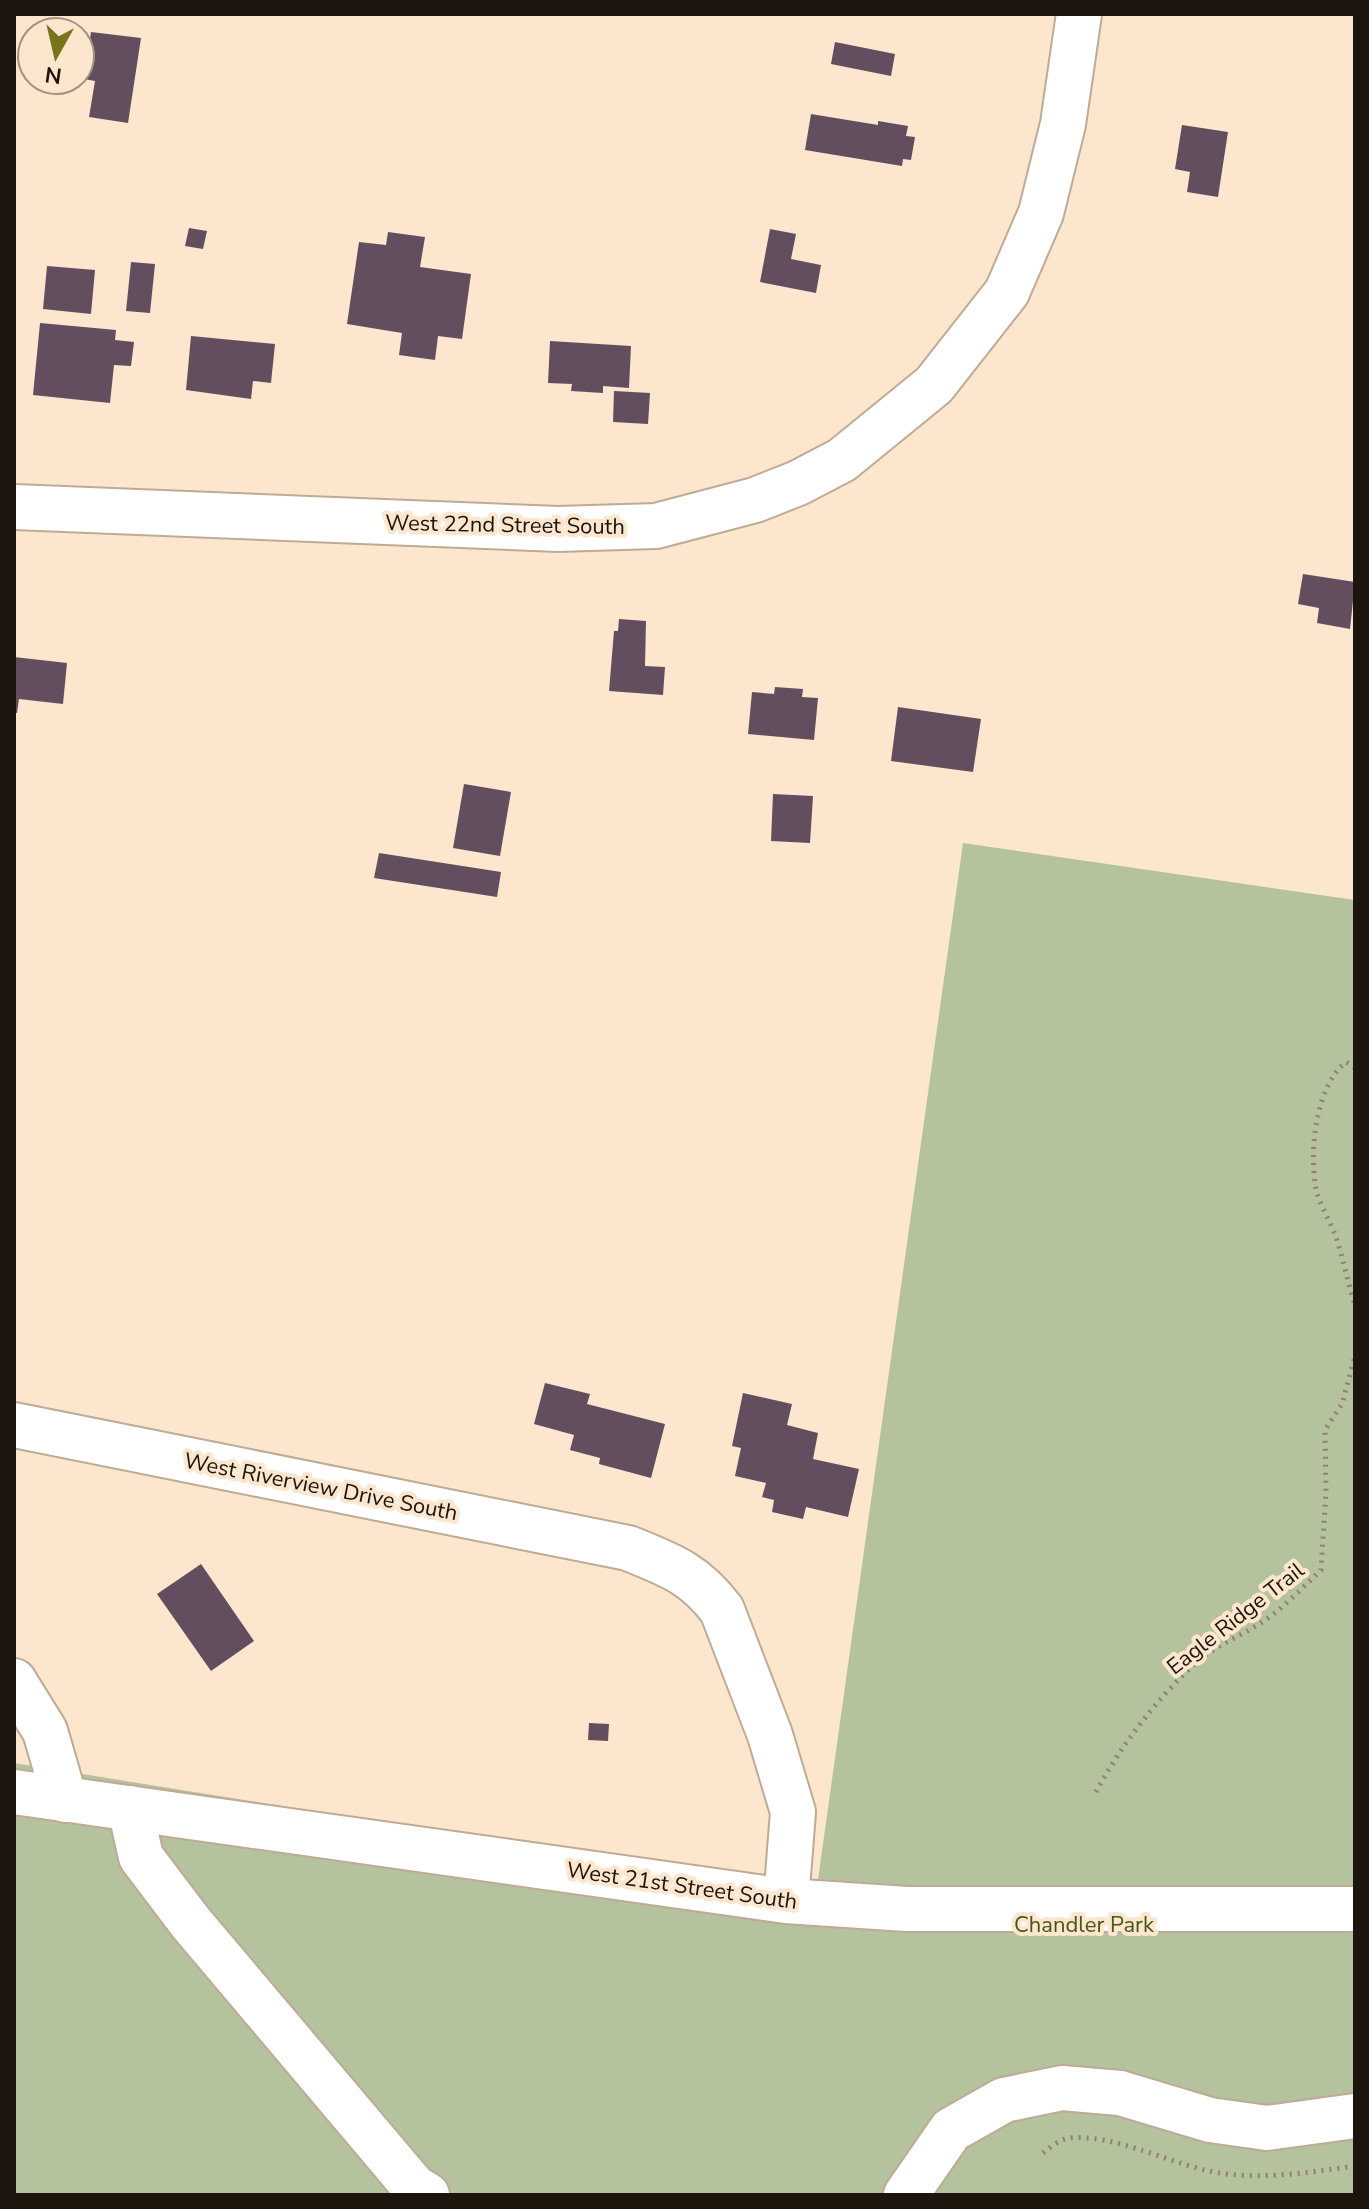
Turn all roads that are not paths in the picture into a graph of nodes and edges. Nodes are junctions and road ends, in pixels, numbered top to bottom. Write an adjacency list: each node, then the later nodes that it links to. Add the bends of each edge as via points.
1 (1079, 14): 2 (street, West 22nd Street South, via 1063,124 1041,213 1007,292 934,385 842,460 755,500 656,526 558,529)
2 (14, 507)
3 (14, 1425): 8 (street, West Riverview Drive South, via 628,1548 680,1569 722,1610 770,1735 793,1812)
4 (14, 1681): 6 (street, via 45,1731)
5 (14, 1792): 6 (street, West 21st Street South)
6 (65, 1800): 7 (street, West 21st Street South)
7 (130, 1808): 8 (street, West 21st Street South); 11 (street, via 141,1857 191,1923 312,2070 414,2187)
8 (786, 1901): 9 (street, West 21st Street South, via 907,1909)
9 (1355, 1909)
10 (1355, 2116): 12 (street, via 1267,2128 1210,2120 1120,2093 1062,2088 1004,2100 951,2130)
11 (427, 2195)
12 (906, 2195)

